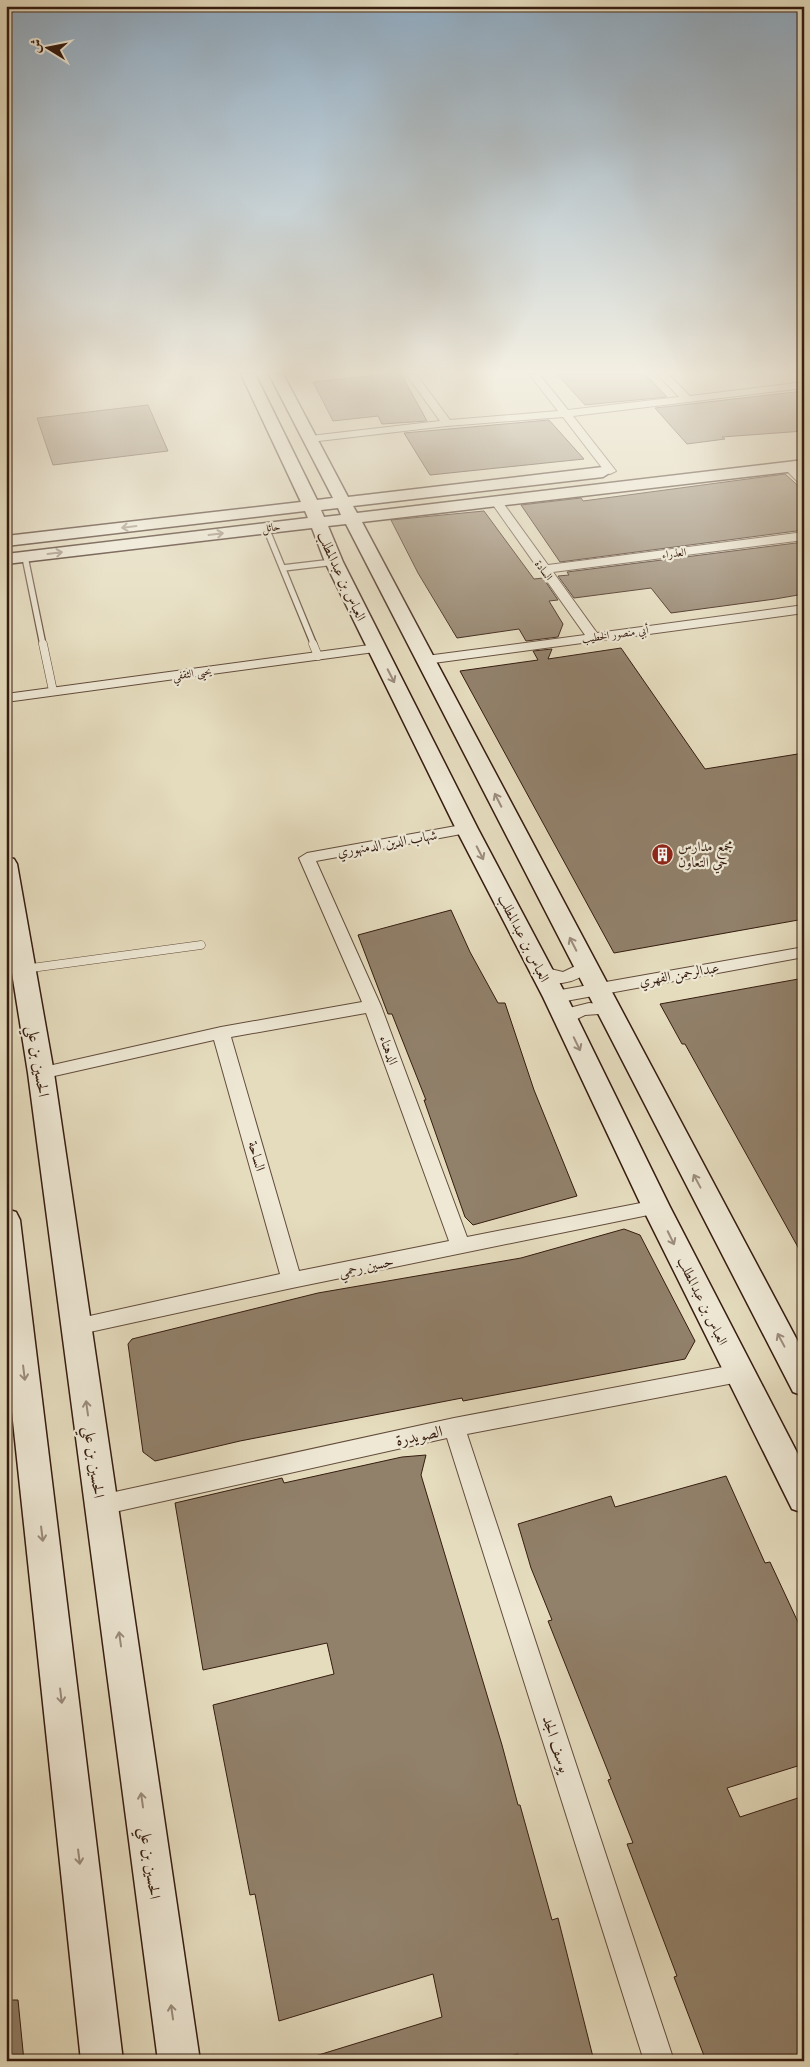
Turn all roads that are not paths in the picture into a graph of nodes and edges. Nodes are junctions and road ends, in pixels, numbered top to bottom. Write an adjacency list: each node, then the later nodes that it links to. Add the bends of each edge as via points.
1 (294, 470): 10 (street, العباس بن عبدالمطلب)
2 (327, 470): 9 (street)
3 (615, 470): 6 (street, حائل)
4 (759, 470): 8 (street, حائل)
5 (798, 470): 7 (street)
6 (610, 471): 9 (street, حائل)
7 (804, 482)
8 (497, 502): 9 (street, حائل); 18 (street, السادة)
9 (348, 509): 10 (street, حائل); 23 (street)
10 (314, 513): 11 (street, حائل); 13 (street, حائل, one-way to 13); 16 (street, العباس بن عبدالمطلب)
11 (266, 528): 14 (street, حائل, one-way to 11); 17 (lane)
12 (804, 536): 18 (street, العذراء)
13 (6, 541)
14 (25, 557): 15 (street, حائل); 24 (lane)
15 (6, 559)
16 (334, 562): 17 (lane); 21 (street, العباس بن عبدالمطلب)
17 (283, 568): 22 (lane)
18 (544, 569): 20 (street, السادة)
19 (804, 609): 20 (street, أبي منصور الخطيب)
20 (593, 636): 23 (street, أبي منصور الخطيب)
21 (377, 648): 22 (street, يحيى الثقفي); 26 (street, العباس بن عبدالمطلب, one-way to 26)
22 (318, 656): 24 (street, يحيى الثقفي)
23 (426, 660): 31 (street, one-way to 23)
24 (53, 691): 25 (street, يحيى الثقفي)
25 (6, 698)
26 (467, 829): 27 (street, شهاب الدين الدمنهوري); 33 (street, العباس بن عبدالمطلب, one-way to 33)
27 (307, 858): 36 (street, الدهناء)
28 (6, 864): 32 (street, الحسين بن علي)
29 (201, 945): 32 (lane)
30 (804, 952): 35 (street, عبدالرحمن الفهري)
31 (584, 967): 33 (street, via 565,979); 35 (street)
32 (24, 969): 39 (street, الحسين بن علي)
33 (542, 973): 34 (street, العباس بن عبدالمطلب)
34 (555, 997): 35 (street, عبدالرحمن الفهري); 37 (street, العباس بن عبدالمطلب)
35 (601, 999): 37 (street); 46 (street, one-way to 35)
36 (372, 1006): 38 (street); 42 (street, الدهناء)
37 (565, 1019): 40 (street, العباس بن عبدالمطلب, one-way to 40)
38 (221, 1033): 39 (street); 43 (street, الساحة)
39 (41, 1073): 44 (street, الحسين بن علي)
40 (656, 1207): 42 (street, حسين رحمي); 45 (street, العباس بن عبدالمطلب, one-way to 45)
41 (6, 1220): 50 (street, one-way to 50)
42 (461, 1246): 43 (street, حسين رحمي)
43 (292, 1280): 44 (street, حسين رحمي)
44 (76, 1327): 49 (street, الحسين بن علي, one-way to 44)
45 (739, 1373): 47 (street, الصويدرة); 48 (street, العباس بن عبدالمطلب)
46 (804, 1383)
47 (454, 1428): 49 (street, الصويدرة); 52 (street, يوسف الجد)
48 (804, 1500)
49 (101, 1505): 51 (street, الحسين بن علي, one-way to 49)
50 (102, 2061)
51 (179, 2061)
52 (659, 2061)

